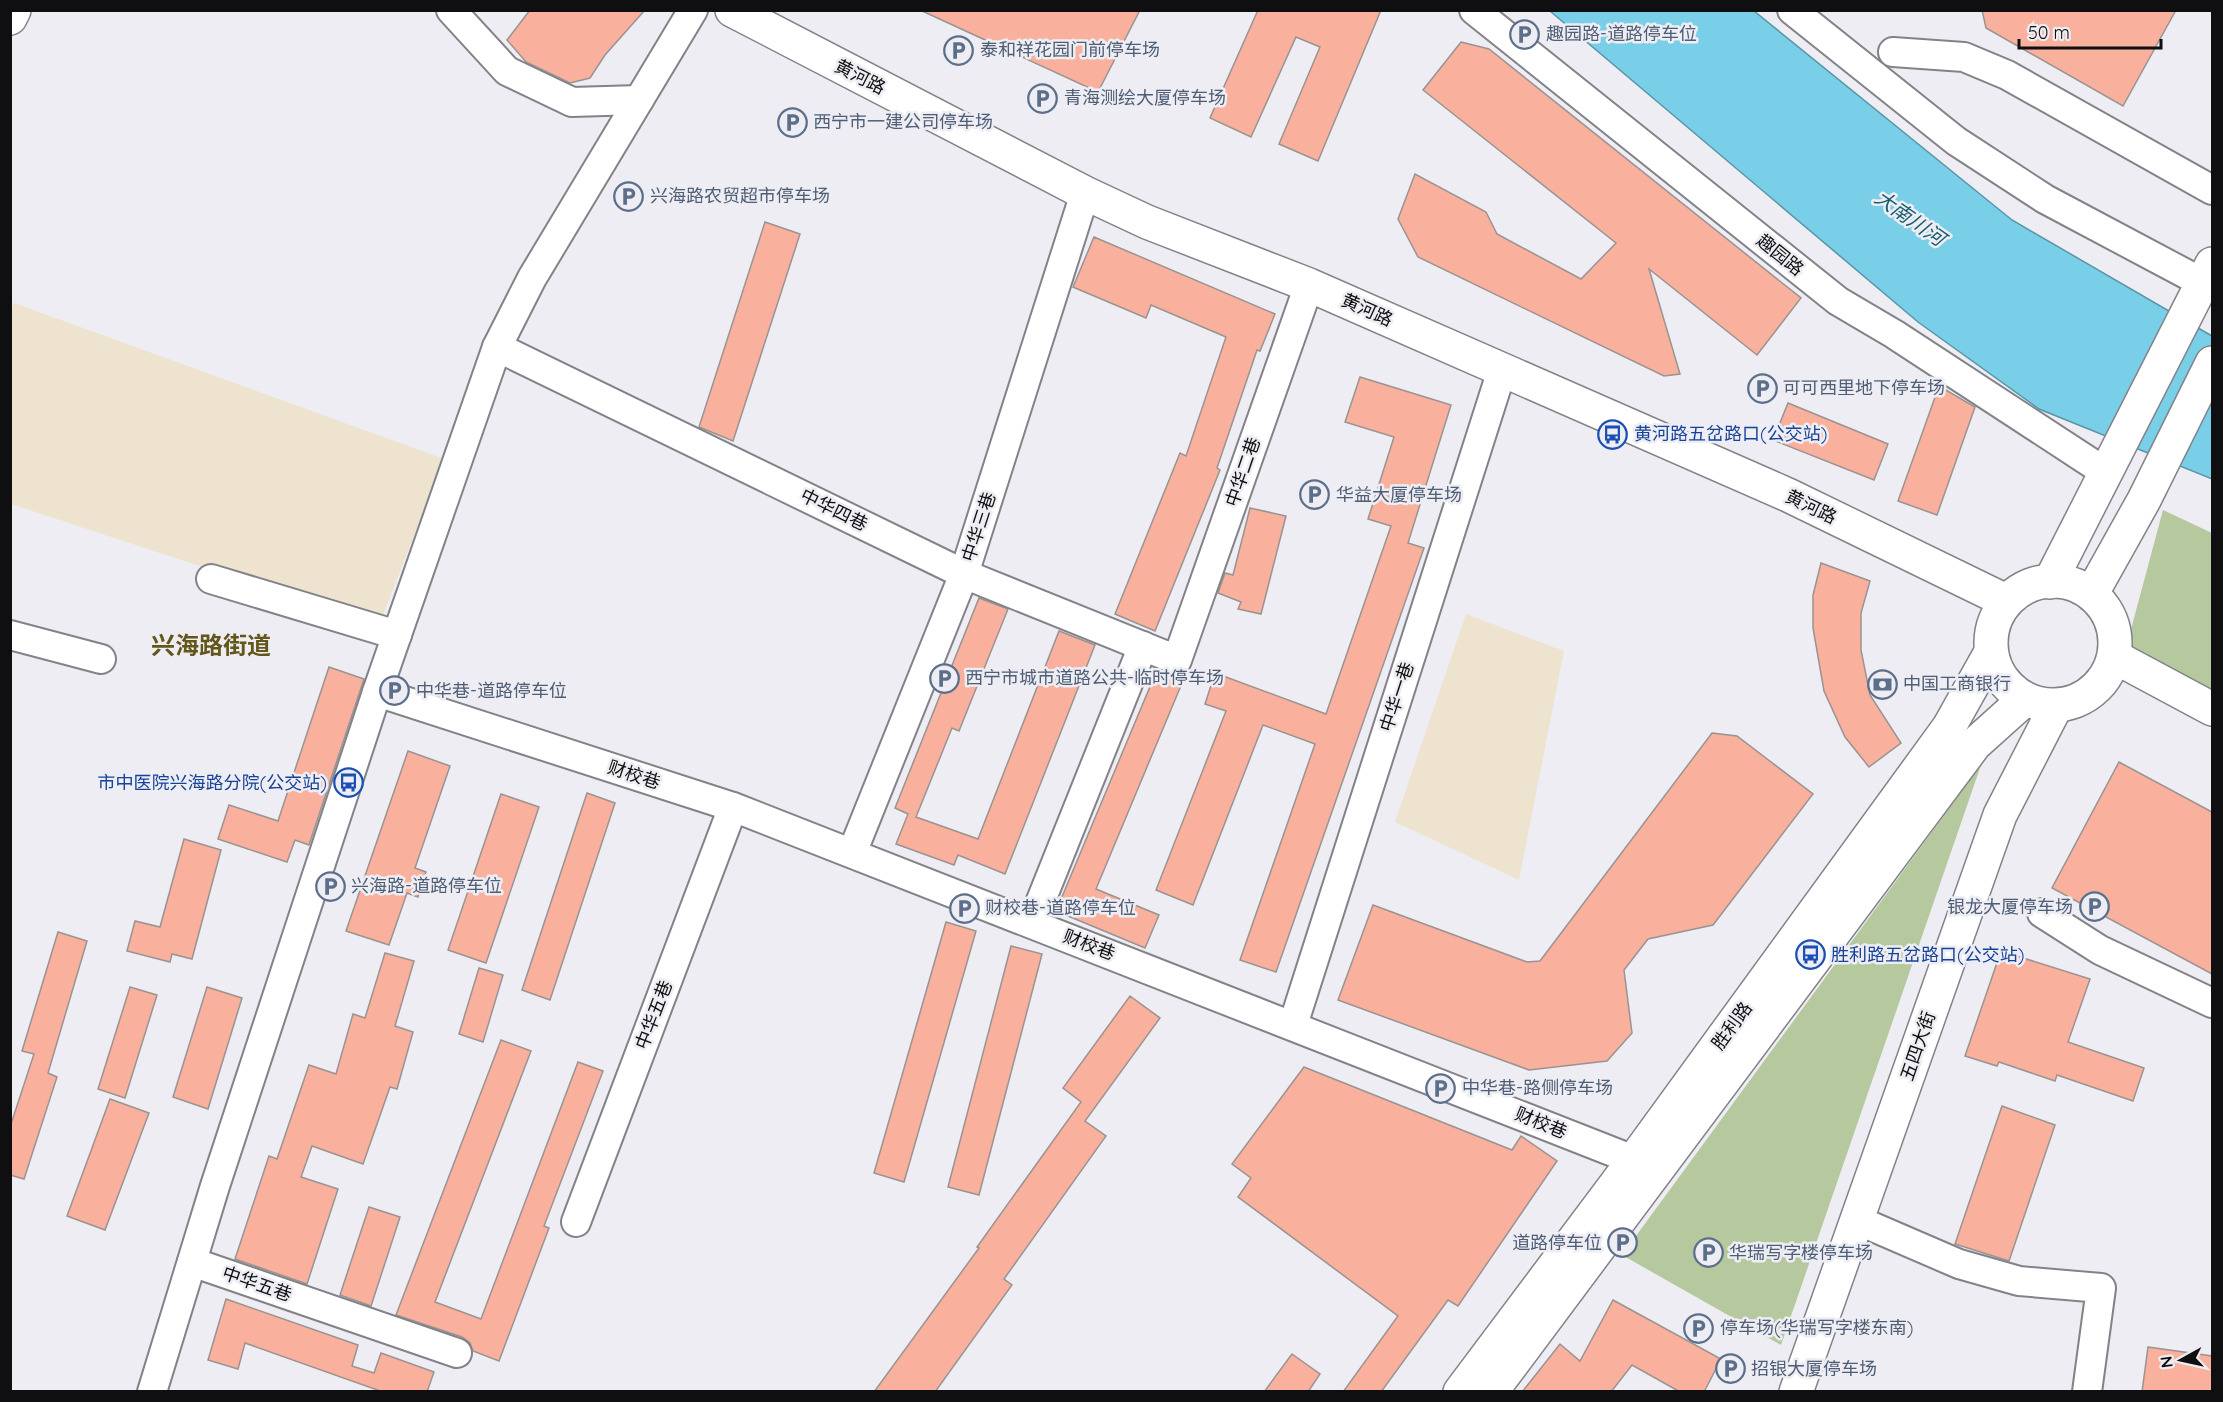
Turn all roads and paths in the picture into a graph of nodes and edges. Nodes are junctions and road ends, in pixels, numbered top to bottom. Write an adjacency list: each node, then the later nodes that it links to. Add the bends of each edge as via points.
1 (14, 10): 7 (main road)
2 (451, 10): 9 (street, via 507,71 572,102)
3 (693, 10): 9 (street)
4 (732, 10): 11 (main road, 黄河路)
5 (1474, 10): 17 (street, 趣园路, via 1838,301)
6 (1792, 10): 12 (street, via 1956,141 2045,199)
7 (10, 18)
8 (1893, 52): 10 (street, via 1964,57 2007,75)
9 (639, 100): 14 (street, via 532,278)
10 (2212, 190)
11 (1085, 193): 13 (main road, 黄河路, via 1147,222); 18 (street, 中华三巷)
12 (2202, 284): 17 (main road)
13 (1309, 285): 16 (main road, 黄河路); 29 (street, 中华二巷)
14 (497, 347): 18 (street, 中华四巷); 24 (street)
15 (2212, 363): 21 (main road, via 2155,479)
16 (1502, 370): 22 (main road, 黄河路, via 1788,495); 39 (street, 中华一巷)
17 (2109, 465): 20 (main road)
18 (964, 574): 25 (street, 中华四巷); 35 (street, 中华三巷)
19 (211, 579): 24 (street)
20 (2050, 582): 21 (main road, via 2062,580); 22 (main road, via 2028,585)
21 (2092, 593): 27 (main road, via 2105,607 2114,627)
22 (2006, 601): 26 (main road, via 1991,630)
23 (10, 635): 28 (street)
24 (397, 635): 30 (street)
25 (1143, 646): 29 (street, 中华四巷); 37 (street)
26 (1991, 652): 31 (main road, via 2003,682); 40 (main road, 胜利路, via 1949,727)
27 (2115, 657): 32 (main road, via 2102,684 2085,698); 33 (main road)
28 (101, 659)
29 (1177, 660)
30 (377, 692): 34 (street, 财校巷); 43 (street)
31 (2025, 699): 32 (main road); 40 (main road, 胜利路, via 1975,744)
32 (2056, 706): 41 (main road, 五四大街, via 2000,815)
33 (2212, 709)
34 (733, 807): 35 (street, 财校巷); 42 (street, 中华五巷)
35 (852, 853): 37 (street, 财校巷)
36 (2042, 913): 38 (street, via 2100,950)
37 (1032, 923): 39 (street, 财校巷)
38 (2212, 1003)
39 (1293, 1025): 40 (street, 财校巷)
40 (1646, 1165): 46 (main road, 胜利路); 47 (main road, 胜利路)
41 (1857, 1220): 48 (main road, 五四大街); 49 (street, via 1959,1264 2019,1281 2101,1288)
42 (576, 1222)
43 (192, 1262): 44 (street, 中华五巷); 45 (street)
44 (457, 1353)
45 (152, 1392)
46 (1460, 1392)
47 (1491, 1392)
48 (1796, 1392)
49 (2087, 1392)

